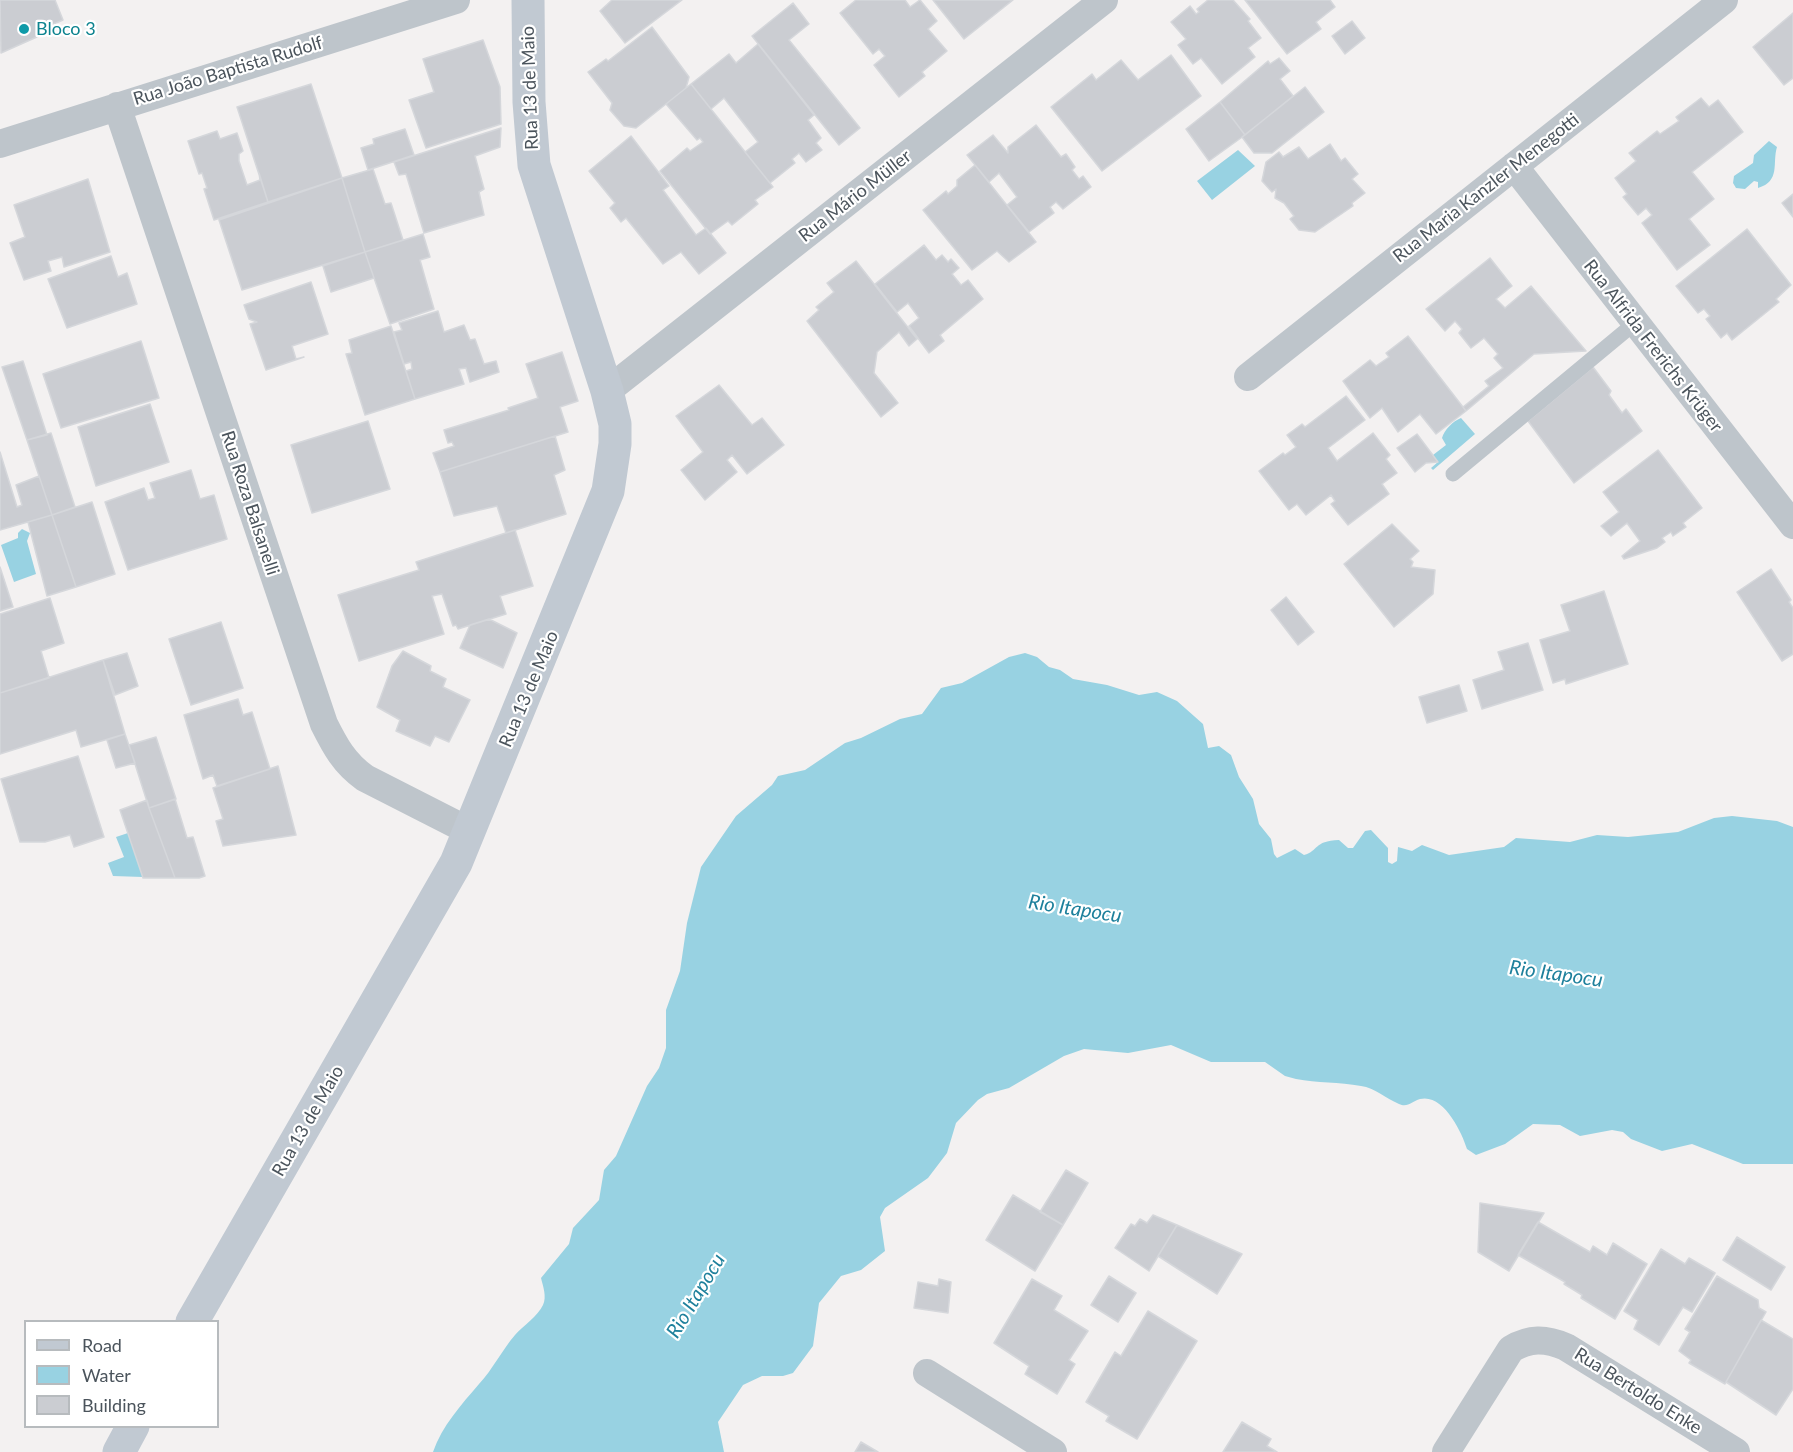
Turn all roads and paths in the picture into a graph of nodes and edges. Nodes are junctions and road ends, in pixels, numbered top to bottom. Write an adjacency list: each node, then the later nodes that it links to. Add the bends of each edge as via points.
1 (456, 0): 5 (street, Rua João Baptista Rudolf)
2 (528, 0): 10 (main road, Rua 13 de Maio, via 534,165)
3 (1104, 0): 10 (street, Rua Mário Müller)
4 (1724, 0): 7 (street, Rua Maria Kanzler Menegotti)
5 (117, 106): 6 (street, Rua João Baptista Rudolf); 13 (street, Rua Roza Balsanelli, via 324,724 337,751 365,778)
6 (0, 144)
7 (1514, 166): 8 (street, Rua Alfrida Frerichs Krüger); 9 (street, Rua Maria Kanzler Menegotti)
8 (1635, 323): 11 (lane); 12 (street, Rua Alfrida Frerichs Krüger)
9 (1248, 377)
10 (607, 392): 13 (main road, Rua 13 de Maio, via 615,424 608,491)
11 (1453, 474)
12 (1793, 525)
13 (469, 831): 14 (main road, Rua 13 de Maio, via 445,885)
14 (193, 1320)
15 (927, 1373): 18 (street)
16 (132, 1428): 17 (main road)
17 (119, 1452)
18 (1053, 1452)
19 (1446, 1452): 20 (street, Rua Bertoldo Enke, via 1511,1349 1536,1339 1566,1347)
20 (1736, 1452)

